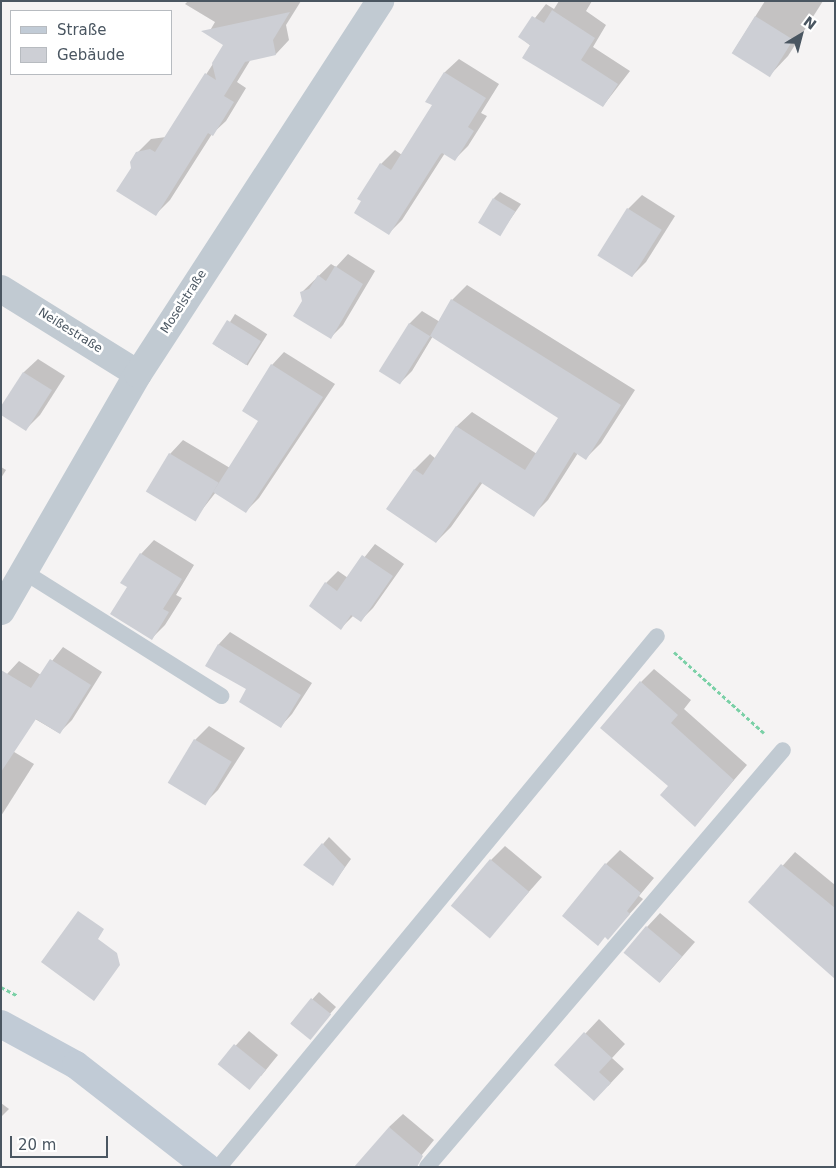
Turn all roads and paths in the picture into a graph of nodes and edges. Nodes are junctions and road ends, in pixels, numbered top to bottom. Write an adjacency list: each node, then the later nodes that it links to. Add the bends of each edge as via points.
1 (380, 1): 3 (street, Moselstraße)
2 (1, 289): 3 (street, Neißestraße)
3 (138, 374): 4 (street, Moselstraße)
4 (26, 573): 5 (street, Moselstraße); 7 (lane)
5 (1, 611)
6 (657, 636): 8 (path); 11 (lane)
7 (221, 696)
8 (783, 750): 12 (lane)
9 (1, 1024): 10 (street, via 76,1065)
10 (207, 1167)
11 (219, 1167)
12 (427, 1167)

